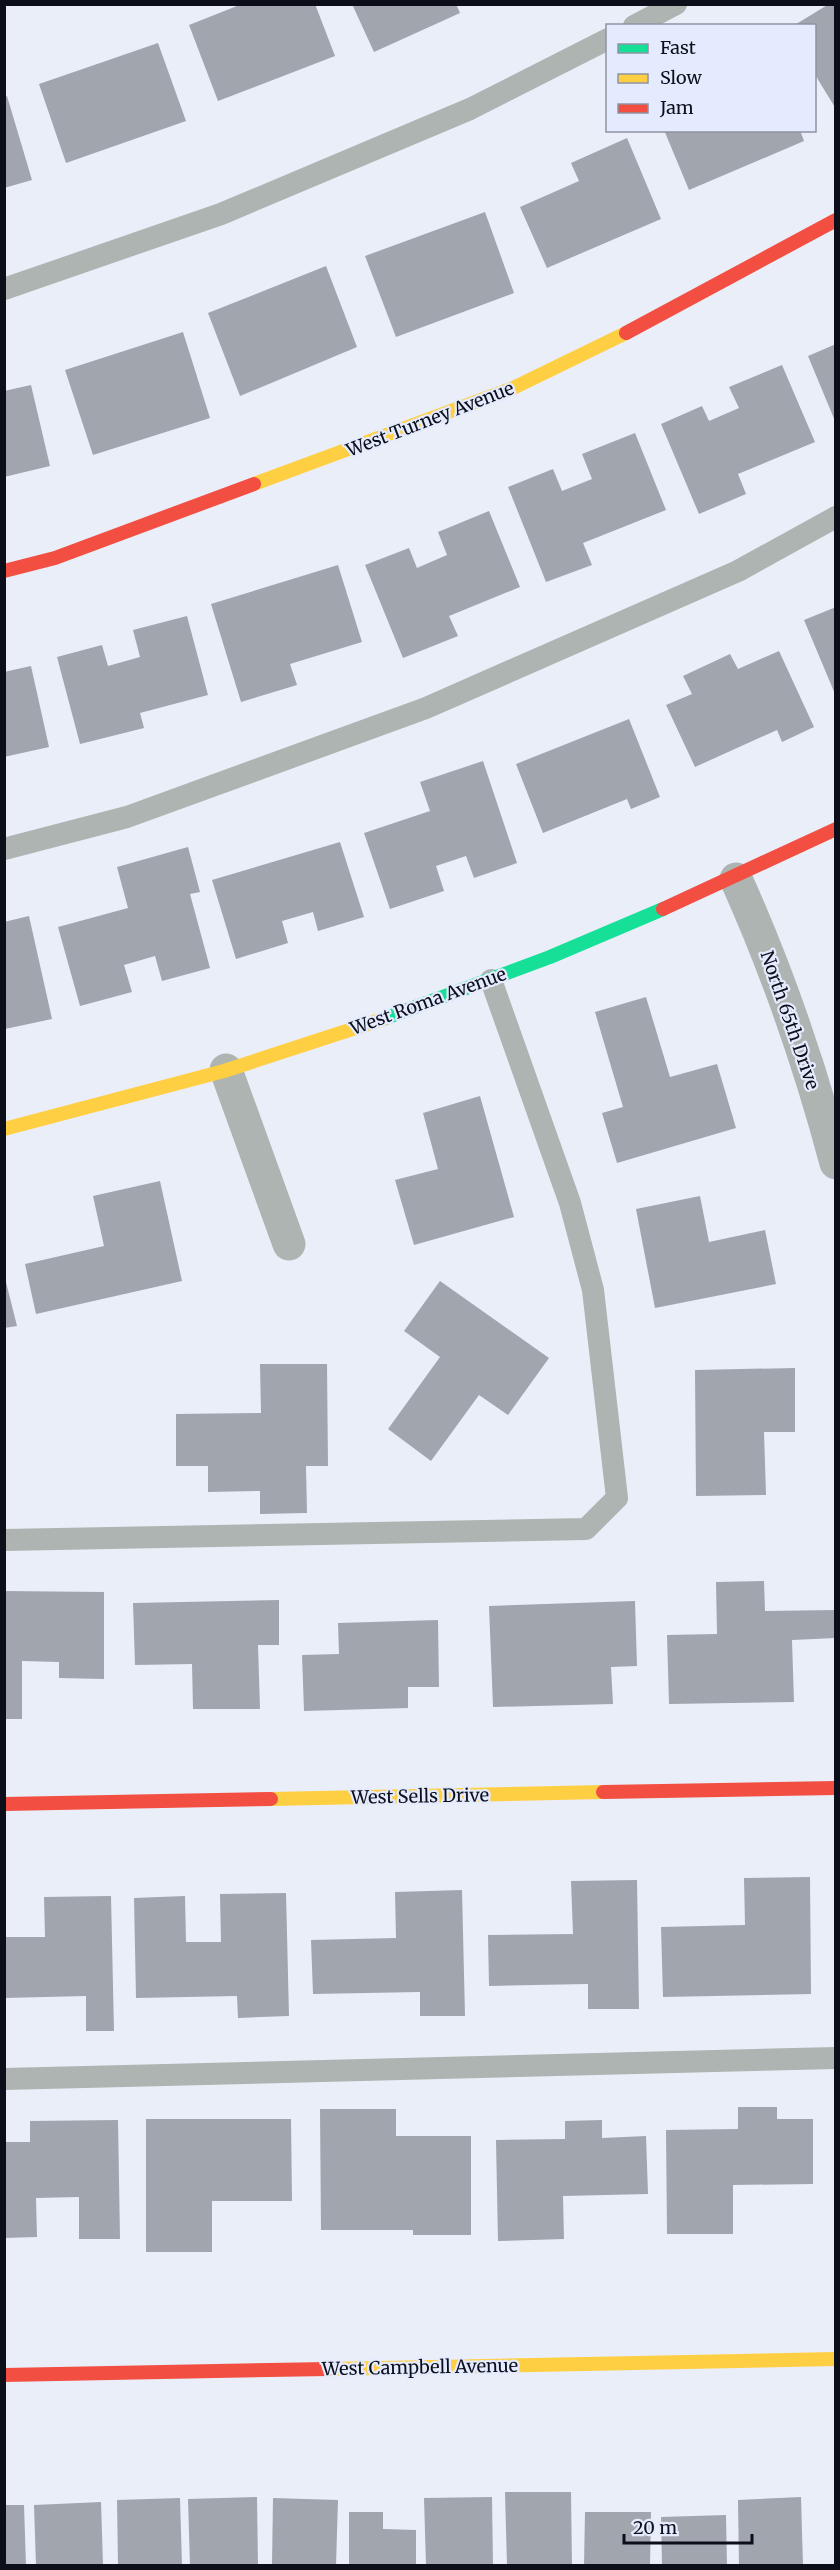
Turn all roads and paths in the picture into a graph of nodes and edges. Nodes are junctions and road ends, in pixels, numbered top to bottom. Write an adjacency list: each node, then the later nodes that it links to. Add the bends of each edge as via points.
1 (676, 4): 2 (lane)
2 (638, 24)
3 (606, 40): 5 (lane, via 470,108 232,210)
4 (836, 220): 7 (street, West Turney Avenue, via 666,314 513,388 87,547)
5 (4, 289)
6 (836, 517): 9 (lane, via 738,571 426,708 127,817)
7 (4, 571)
8 (836, 829): 10 (street, West Roma Avenue)
9 (4, 849)
10 (736, 879): 11 (street, West Roma Avenue); 14 (street, North 65th Drive, via 764,946)
11 (491, 980): 12 (street, West Roma Avenue); 16 (lane, via 570,1203 593,1290 617,1498 586,1529)
12 (226, 1070): 13 (street, West Roma Avenue); 15 (street)
13 (4, 1129)
14 (836, 1163)
15 (289, 1244)
16 (4, 1540)
17 (836, 1788): 18 (street, West Sells Drive)
18 (4, 1803)
19 (836, 2058): 20 (lane)
20 (4, 2079)
21 (836, 2359): 22 (street, West Campbell Avenue)
22 (4, 2375)

